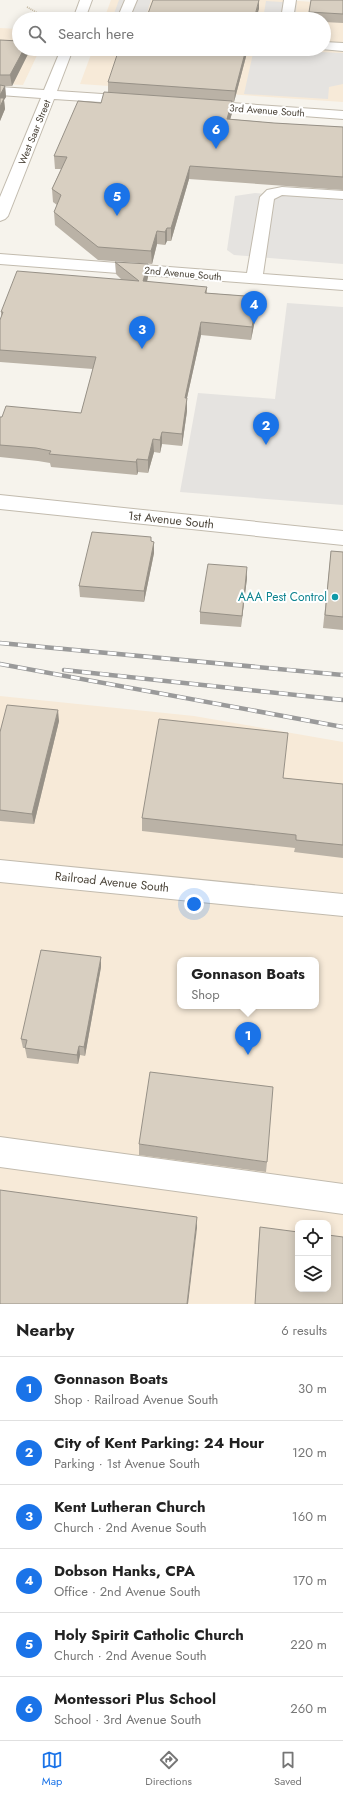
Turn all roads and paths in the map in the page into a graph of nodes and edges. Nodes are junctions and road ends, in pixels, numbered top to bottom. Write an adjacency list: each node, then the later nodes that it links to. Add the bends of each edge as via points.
1 (86, 0): 6 (street)
2 (131, 0): 7 (street)
3 (290, 0): 8 (street)
4 (26, 7): 5 (path)
5 (35, 12)
6 (82, 12)
7 (126, 12)
8 (288, 12)
9 (331, 46): 10 (street)
10 (343, 47)
11 (64, 56): 13 (street, West Saar Street)
12 (0, 91): 13 (street)
13 (50, 95): 14 (street); 18 (street, West Saar Street)
14 (146, 101)
15 (194, 105): 16 (street, 3rd Avenue South)
16 (343, 115)
17 (343, 195): 20 (street, via 282,191 267,197)
18 (0, 216)
19 (0, 258): 20 (street, 2nd Avenue South)
20 (254, 279): 21 (street, 2nd Avenue South)
21 (343, 285)
22 (0, 502): 23 (street, 1st Avenue South)
23 (343, 538)
24 (0, 870): 25 (street, Railroad Avenue South)
25 (343, 905)
26 (0, 1152): 27 (street)
27 (343, 1199)

